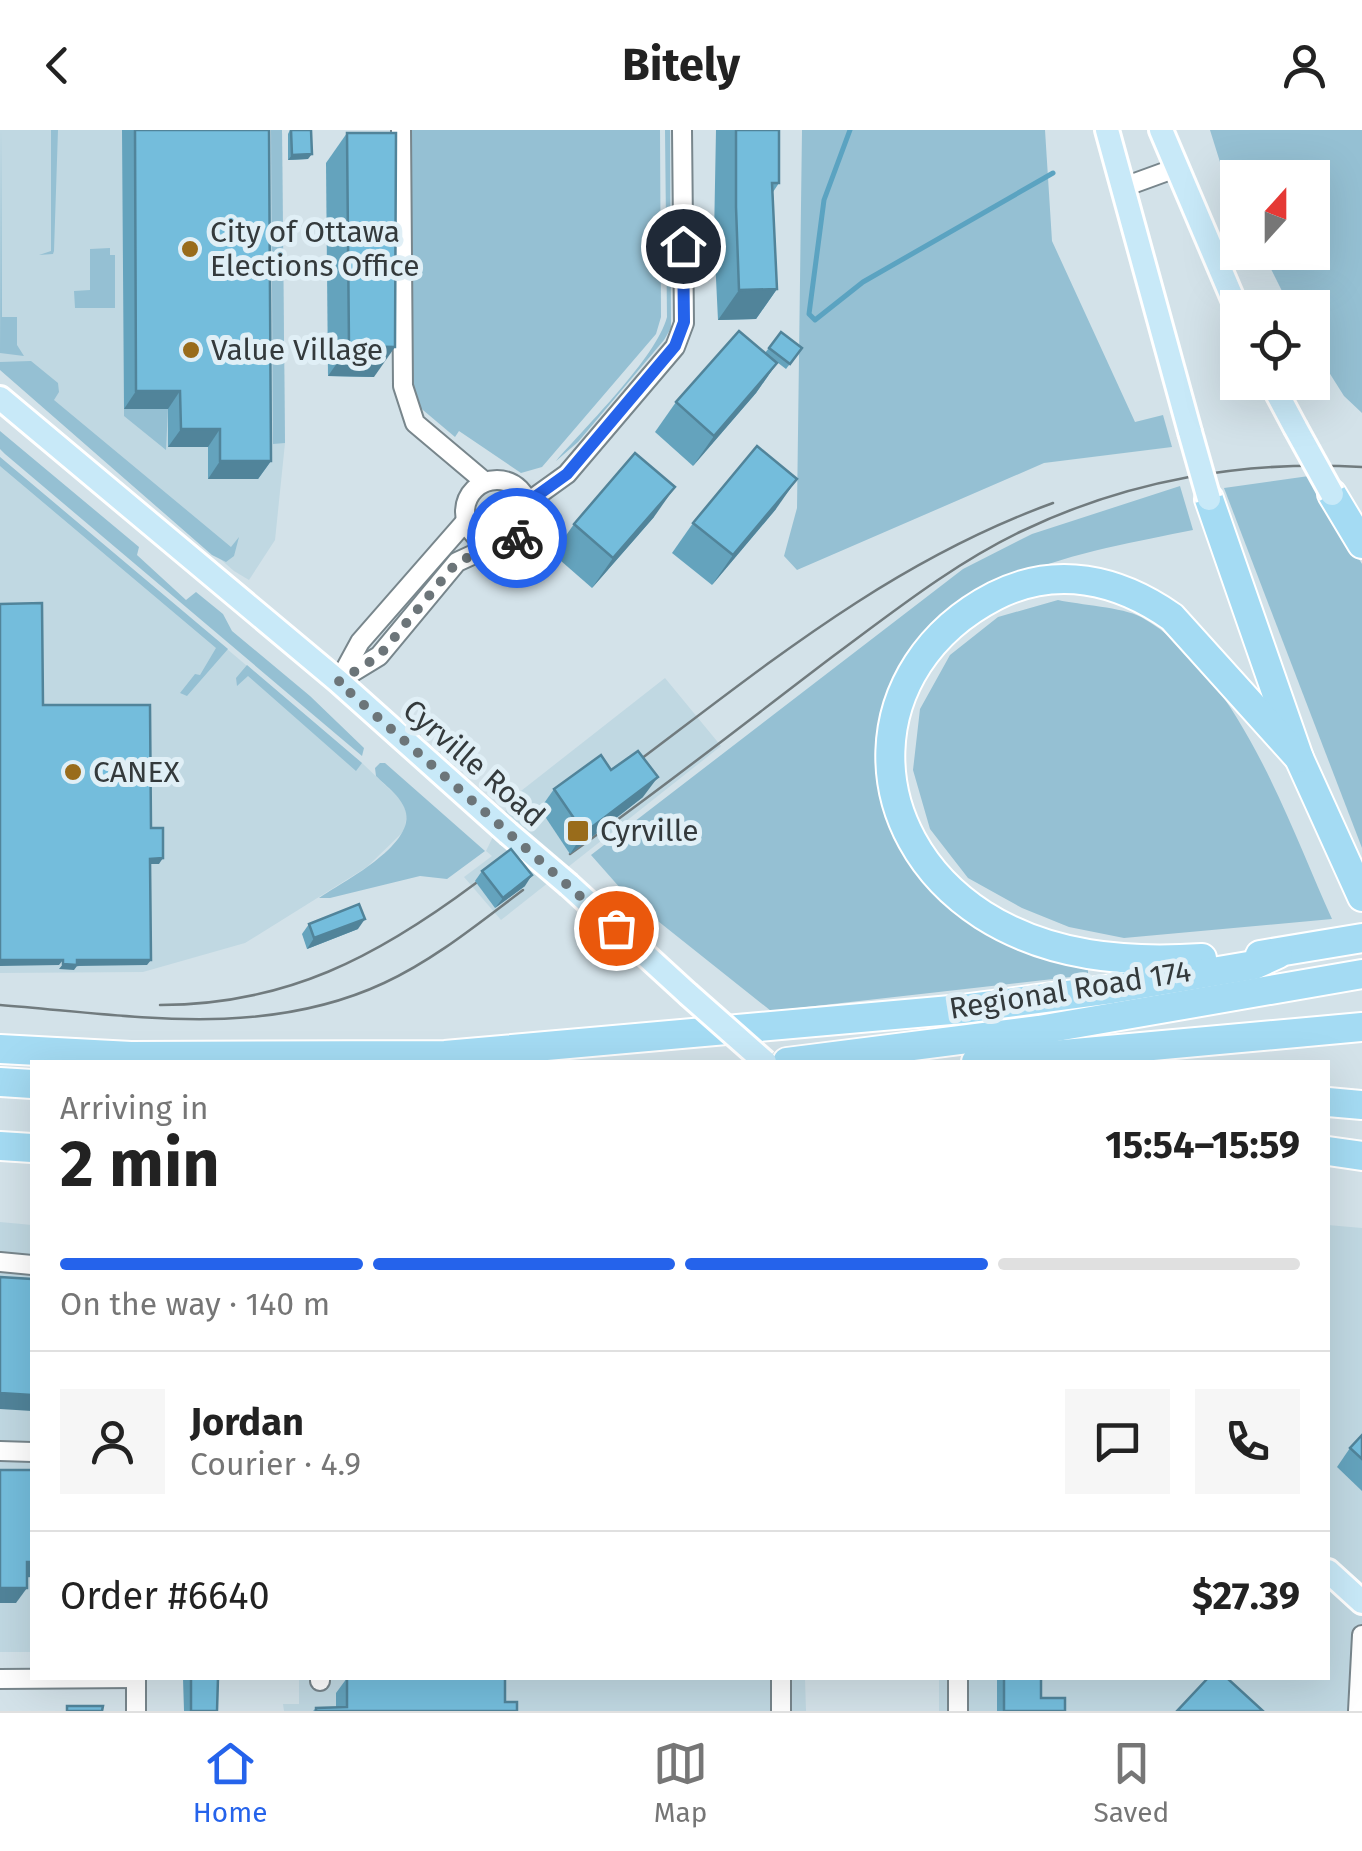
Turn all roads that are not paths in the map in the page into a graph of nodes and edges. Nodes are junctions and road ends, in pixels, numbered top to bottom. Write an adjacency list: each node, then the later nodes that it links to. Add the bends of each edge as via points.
1 (400, 130): 10 (street, via 403,386 414,423)
2 (682, 130): 13 (street, via 684,322 675,346 567,474)
3 (1107, 130): 6 (main road)
4 (1162, 130): 5 (main road)
5 (1176, 168): 6 (street); 7 (main road)
6 (1121, 188): 12 (main road, bridge)
7 (1229, 290)
8 (0, 398): 17 (main road, Cyrville Road)
9 (1281, 400): 11 (main road, bridge)
10 (485, 482): 13 (street, via 512,484); 14 (street, via 468,497)
11 (1332, 494): 15 (highway)
12 (1209, 499): 18 (highway)
13 (528, 502): 16 (street, via 518,537)
14 (466, 522): 16 (street); 17 (street, via 360,642)
15 (1362, 544)
16 (494, 545): 17 (street, via 457,562 379,656)
17 (338, 682): 25 (main road, Cyrville Road, bridge)
18 (1298, 758): 19 (highway); 21 (highway, via 1172,617 1124,590 1075,578 1027,582 944,629 909,679 891,737 894,794 918,851 946,886 1003,927 1094,956)
19 (1362, 897)
20 (1362, 938): 21 (highway)
21 (1278, 954): 24 (highway, via 1254,965 962,1009 480,1052 304,1058)
22 (1362, 974): 26 (highway, Regional Road 174, via 1039,1030)
23 (1362, 1027): 27 (highway)
24 (0, 1049)
25 (763, 1060)
26 (803, 1060)
27 (998, 1060)
28 (0, 1082): 29 (highway)
29 (30, 1084)
30 (1330, 1102): 31 (highway)
31 (1362, 1105)
32 (0, 1146): 33 (highway)
33 (30, 1148)
34 (1330, 1150): 35 (highway)
35 (1362, 1156)
36 (0, 1262): 37 (street)
37 (30, 1265)
38 (0, 1451): 39 (street)
39 (30, 1452)
40 (1330, 1572): 41 (main road)
41 (1362, 1602)
42 (1362, 1635): 51 (street)
43 (0, 1680): 44 (street)
44 (30, 1680)
45 (136, 1680): 48 (street)
46 (781, 1680): 49 (street)
47 (958, 1680): 50 (street)
48 (136, 1711)
49 (781, 1711)
50 (958, 1711)
51 (1358, 1711)

